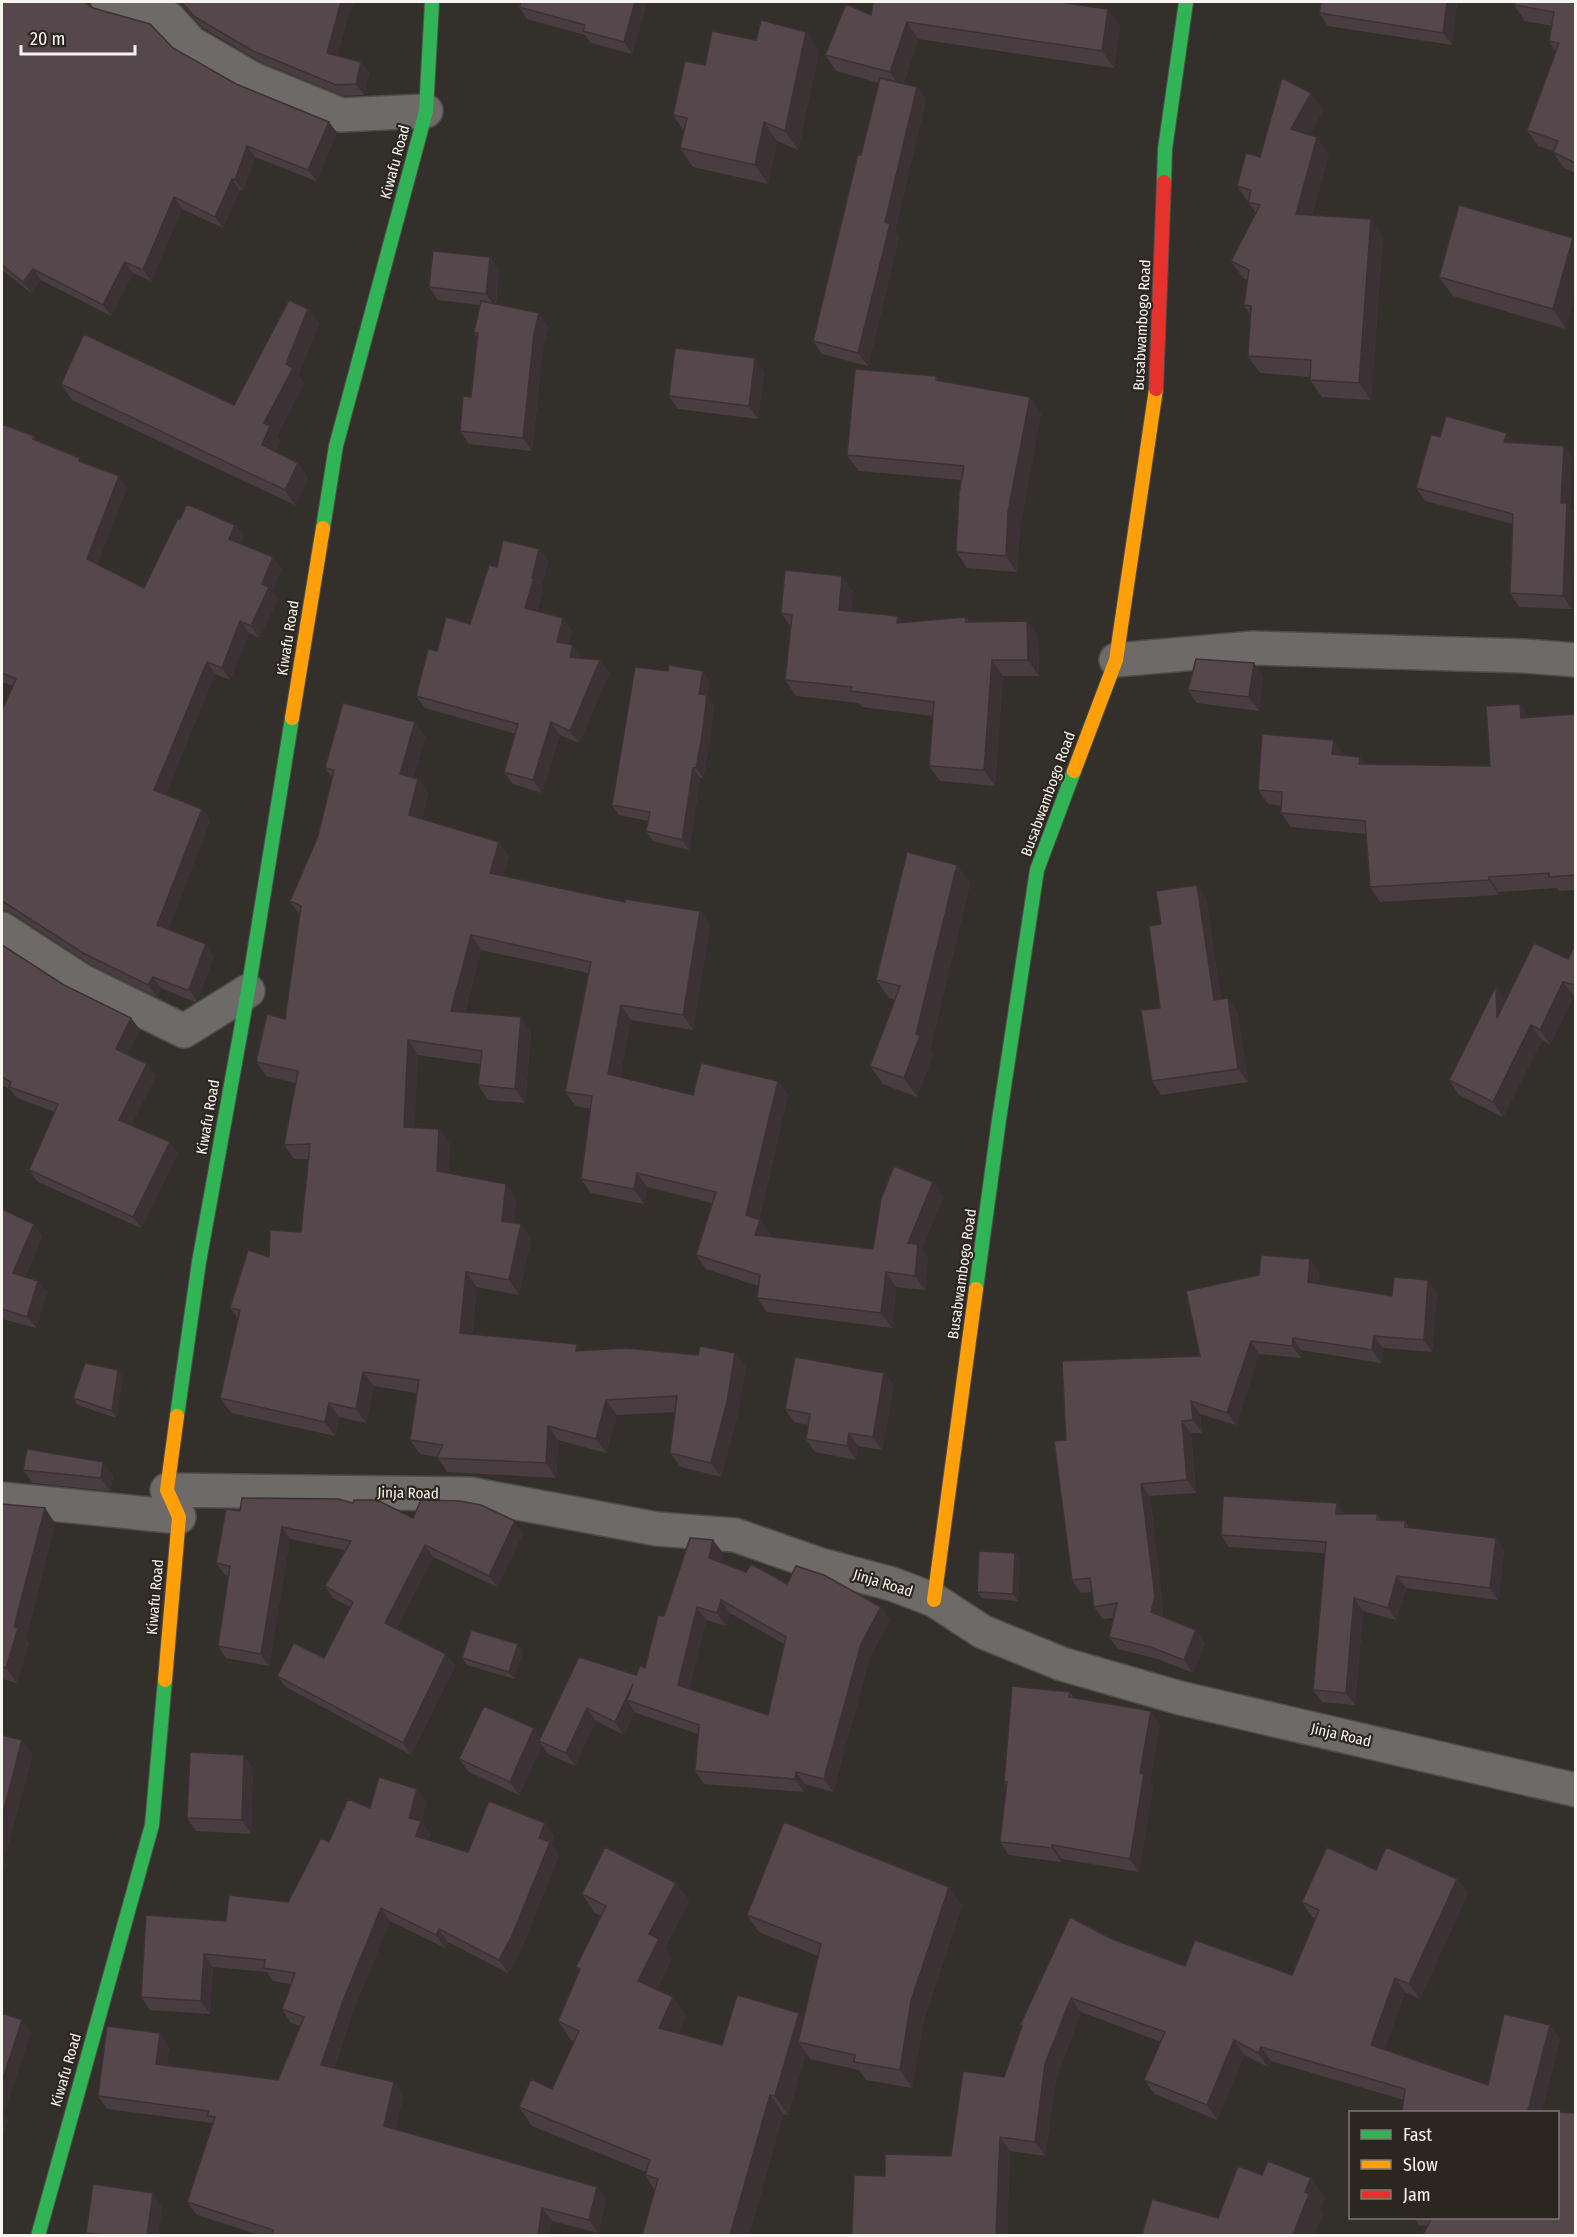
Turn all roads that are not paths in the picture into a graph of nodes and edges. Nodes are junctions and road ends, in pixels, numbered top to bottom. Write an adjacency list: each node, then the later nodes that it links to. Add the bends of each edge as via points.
1 (108, 2): 4 (street, via 168,18 191,43 253,79 341,115)
2 (432, 2): 4 (street, Kiwafu Road)
3 (1186, 2): 5 (street, Busabwambogo Road, via 1165,149 1157,384)
4 (426, 111): 8 (street, Kiwafu Road, via 336,446)
5 (1116, 660): 6 (street, via 1253,648); 11 (street, Busabwambogo Road, via 1037,870)
6 (1575, 660)
7 (2, 929): 8 (street, via 82,981 184,1031)
8 (248, 991): 10 (street, Kiwafu Road, via 199,1263)
9 (2, 1499): 10 (street, Jinja Road)
10 (173, 1504): 11 (street, Jinja Road, via 470,1494 657,1529 735,1535); 13 (street, Kiwafu Road, via 152,1825)
11 (934, 1600): 12 (street, Jinja Road, via 983,1632 1062,1664 1180,1698)
12 (1575, 1790)
13 (38, 2235)

